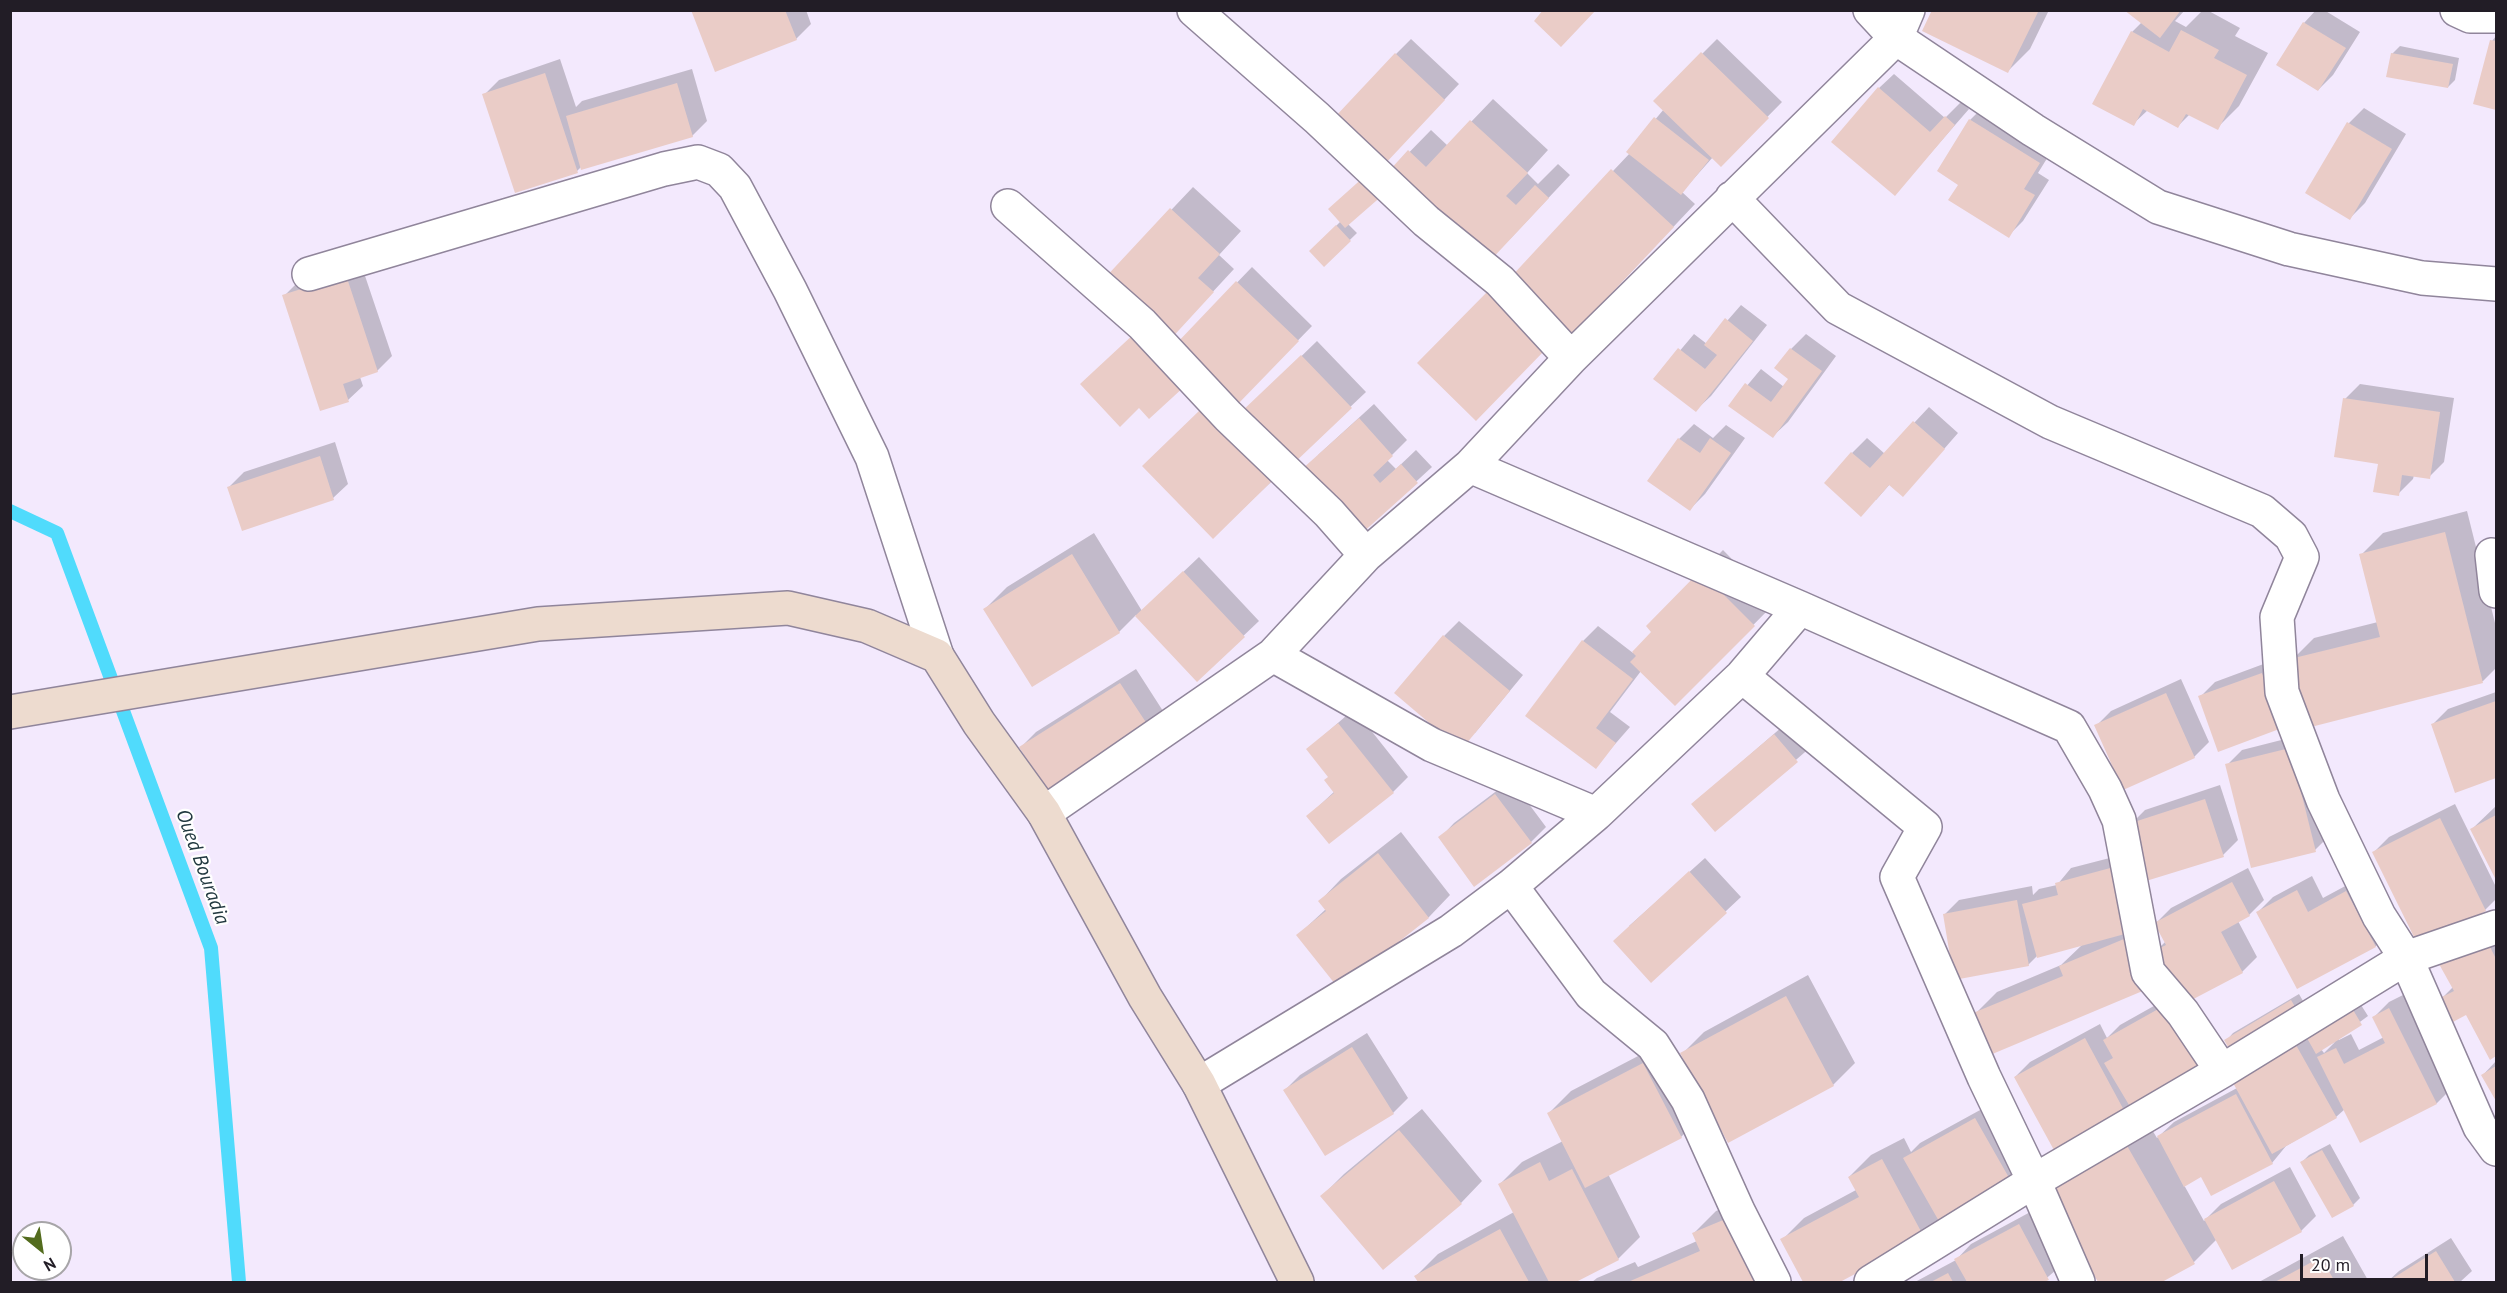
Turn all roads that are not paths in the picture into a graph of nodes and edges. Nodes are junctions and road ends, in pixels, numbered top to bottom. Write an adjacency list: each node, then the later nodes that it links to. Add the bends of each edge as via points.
1 (1194, 10): 10 (street, via 1426,220 1500,281)
2 (1870, 10): 5 (street)
3 (2457, 10): 4 (street, via 2470,16)
4 (2496, 16)
5 (1902, 24): 6 (street); 9 (street, via 2033,130 2158,207 2289,249 2422,278)
6 (1732, 198): 10 (street); 24 (street, via 1838,308 2050,422 2262,511 2291,536 2302,557 2277,617 2282,692 2323,800 2379,916)
7 (1008, 206): 12 (street, via 1142,324)
8 (309, 274): 17 (street, via 664,169 698,162 719,170 735,187 790,290 872,457)
9 (2496, 284)
10 (1571, 358): 11 (street)
11 (1470, 466): 12 (street); 15 (street)
12 (1366, 555): 16 (street)
13 (2492, 555): 14 (street)
14 (2496, 591)
15 (1800, 608): 18 (street); 25 (street, via 2069,727 2119,820 2148,972 2183,1013)
16 (1273, 655): 20 (street); 21 (street, via 1432,745)
17 (937, 656): 19 (main road, via 867,626 788,608 538,624); 20 (main road, via 979,723)
18 (1742, 676): 21 (street); 28 (street, via 1925,827 1897,877)
19 (10, 712)
20 (1044, 813): 26 (main road, via 1145,996)
21 (1596, 814): 22 (street)
22 (1511, 886): 26 (street, via 1451,931); 30 (street, via 1591,994 1653,1045 1688,1100)
23 (2496, 927): 24 (street)
24 (2406, 958): 25 (street); 27 (street, via 2480,1127)
25 (2222, 1071): 28 (street)
26 (1199, 1084): 29 (main road)
27 (2496, 1149)
28 (2034, 1181): 31 (street); 32 (street)
29 (1297, 1282)
30 (1774, 1282)
31 (1871, 1282)
32 (2078, 1282)

